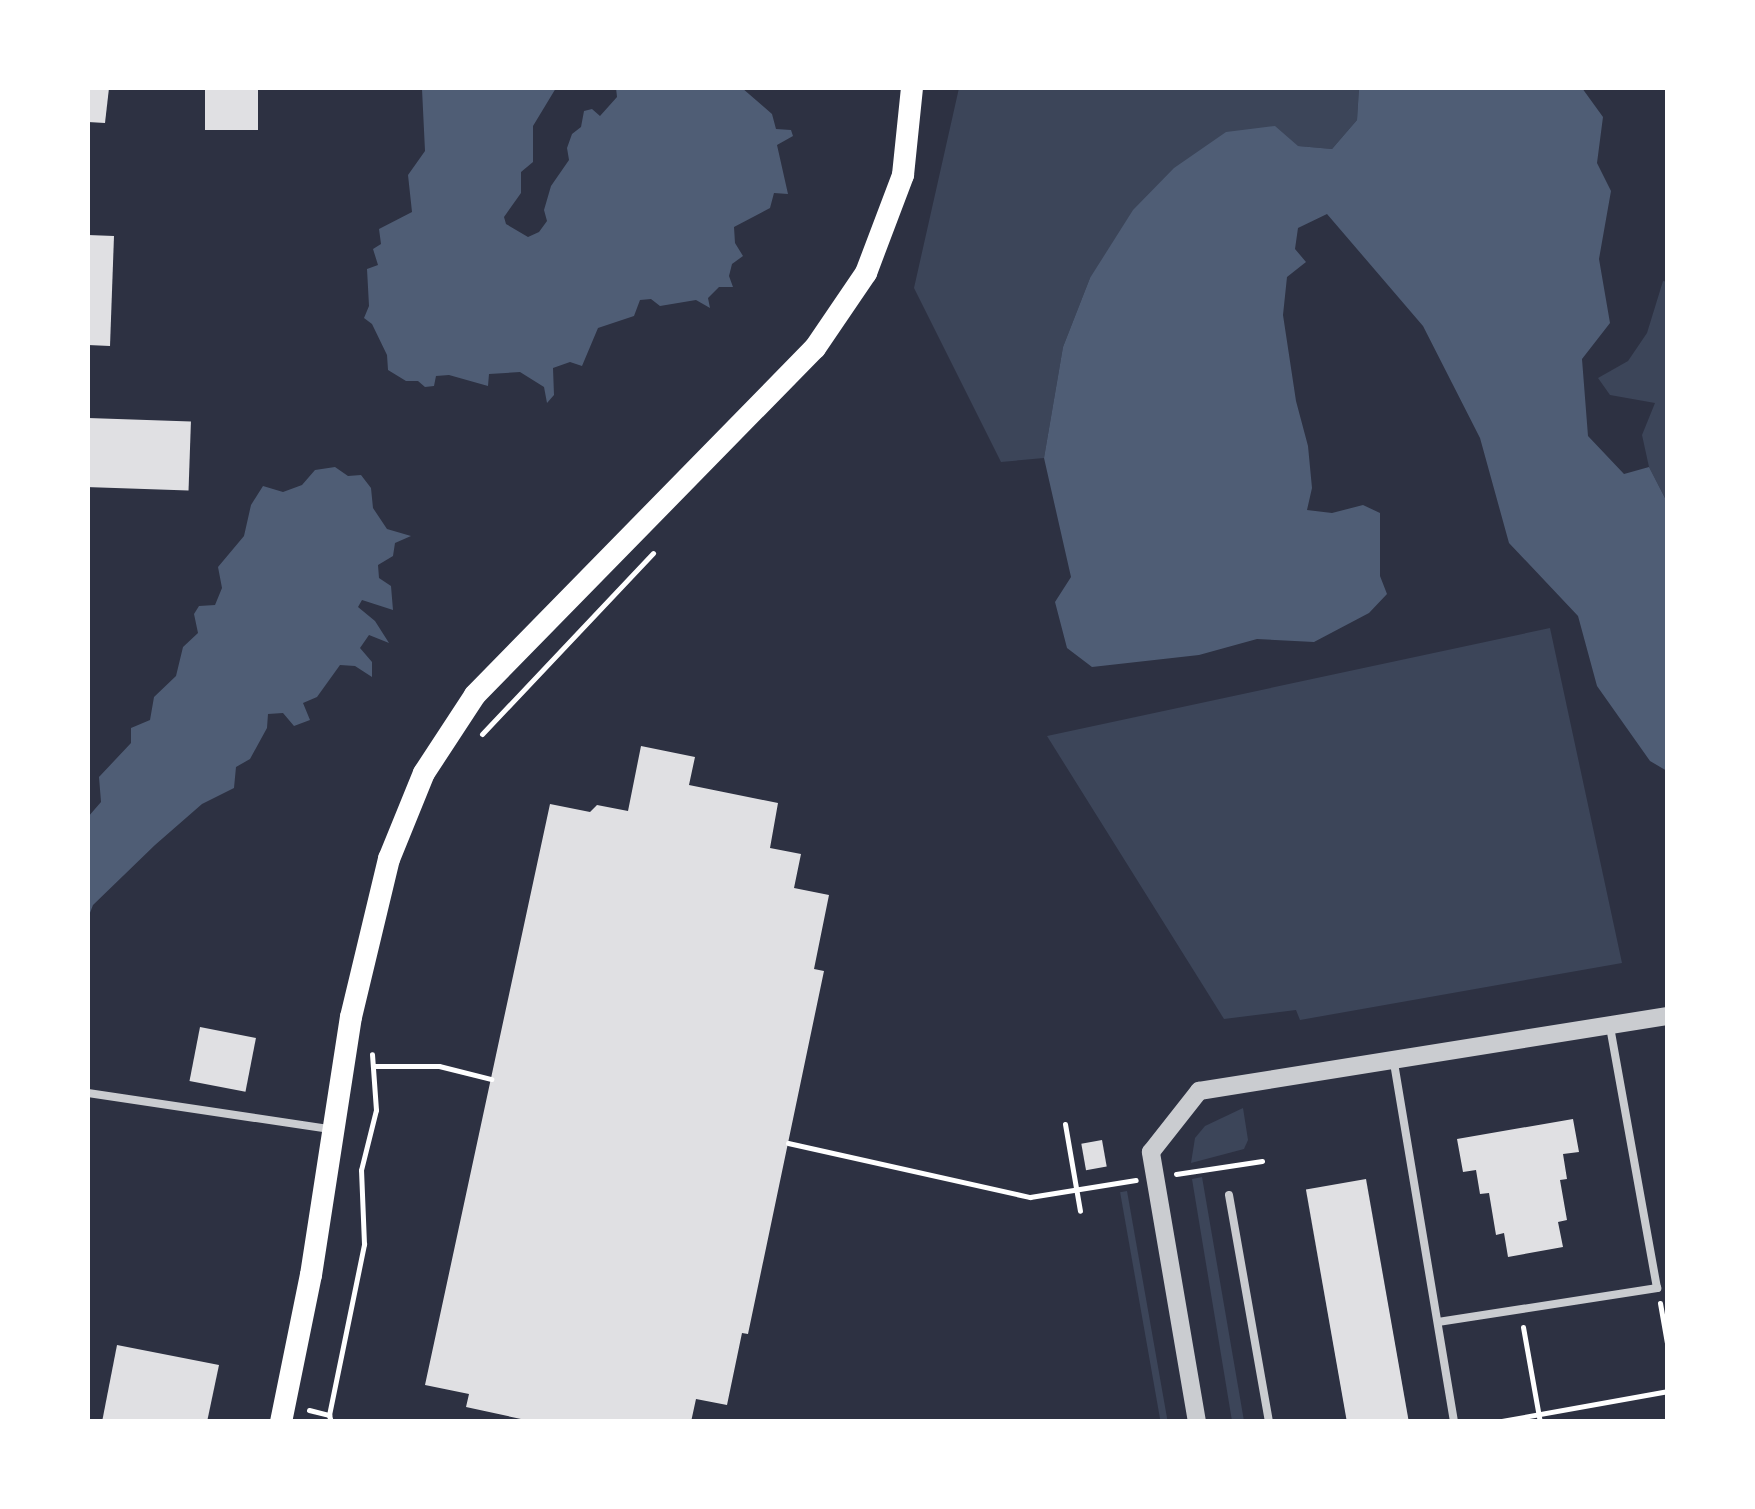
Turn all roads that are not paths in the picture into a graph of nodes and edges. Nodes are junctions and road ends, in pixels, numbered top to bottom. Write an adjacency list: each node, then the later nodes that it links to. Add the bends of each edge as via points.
1 (912, 88): 6 (main road, via 903,175 866,273 816,348 476,695 424,772 389,860)
2 (1668, 1016): 3 (street)
3 (1609, 1027): 4 (street); 8 (lane, via 1658,1288)
4 (1394, 1063): 8 (lane); 10 (street, via 1200,1091 1151,1152)
5 (88, 1093): 6 (lane)
6 (332, 1130): 9 (main road)
7 (1229, 1195): 11 (lane)
8 (1438, 1322): 12 (lane)
9 (282, 1422)
10 (1197, 1422)
11 (1269, 1422)
12 (1454, 1422)

